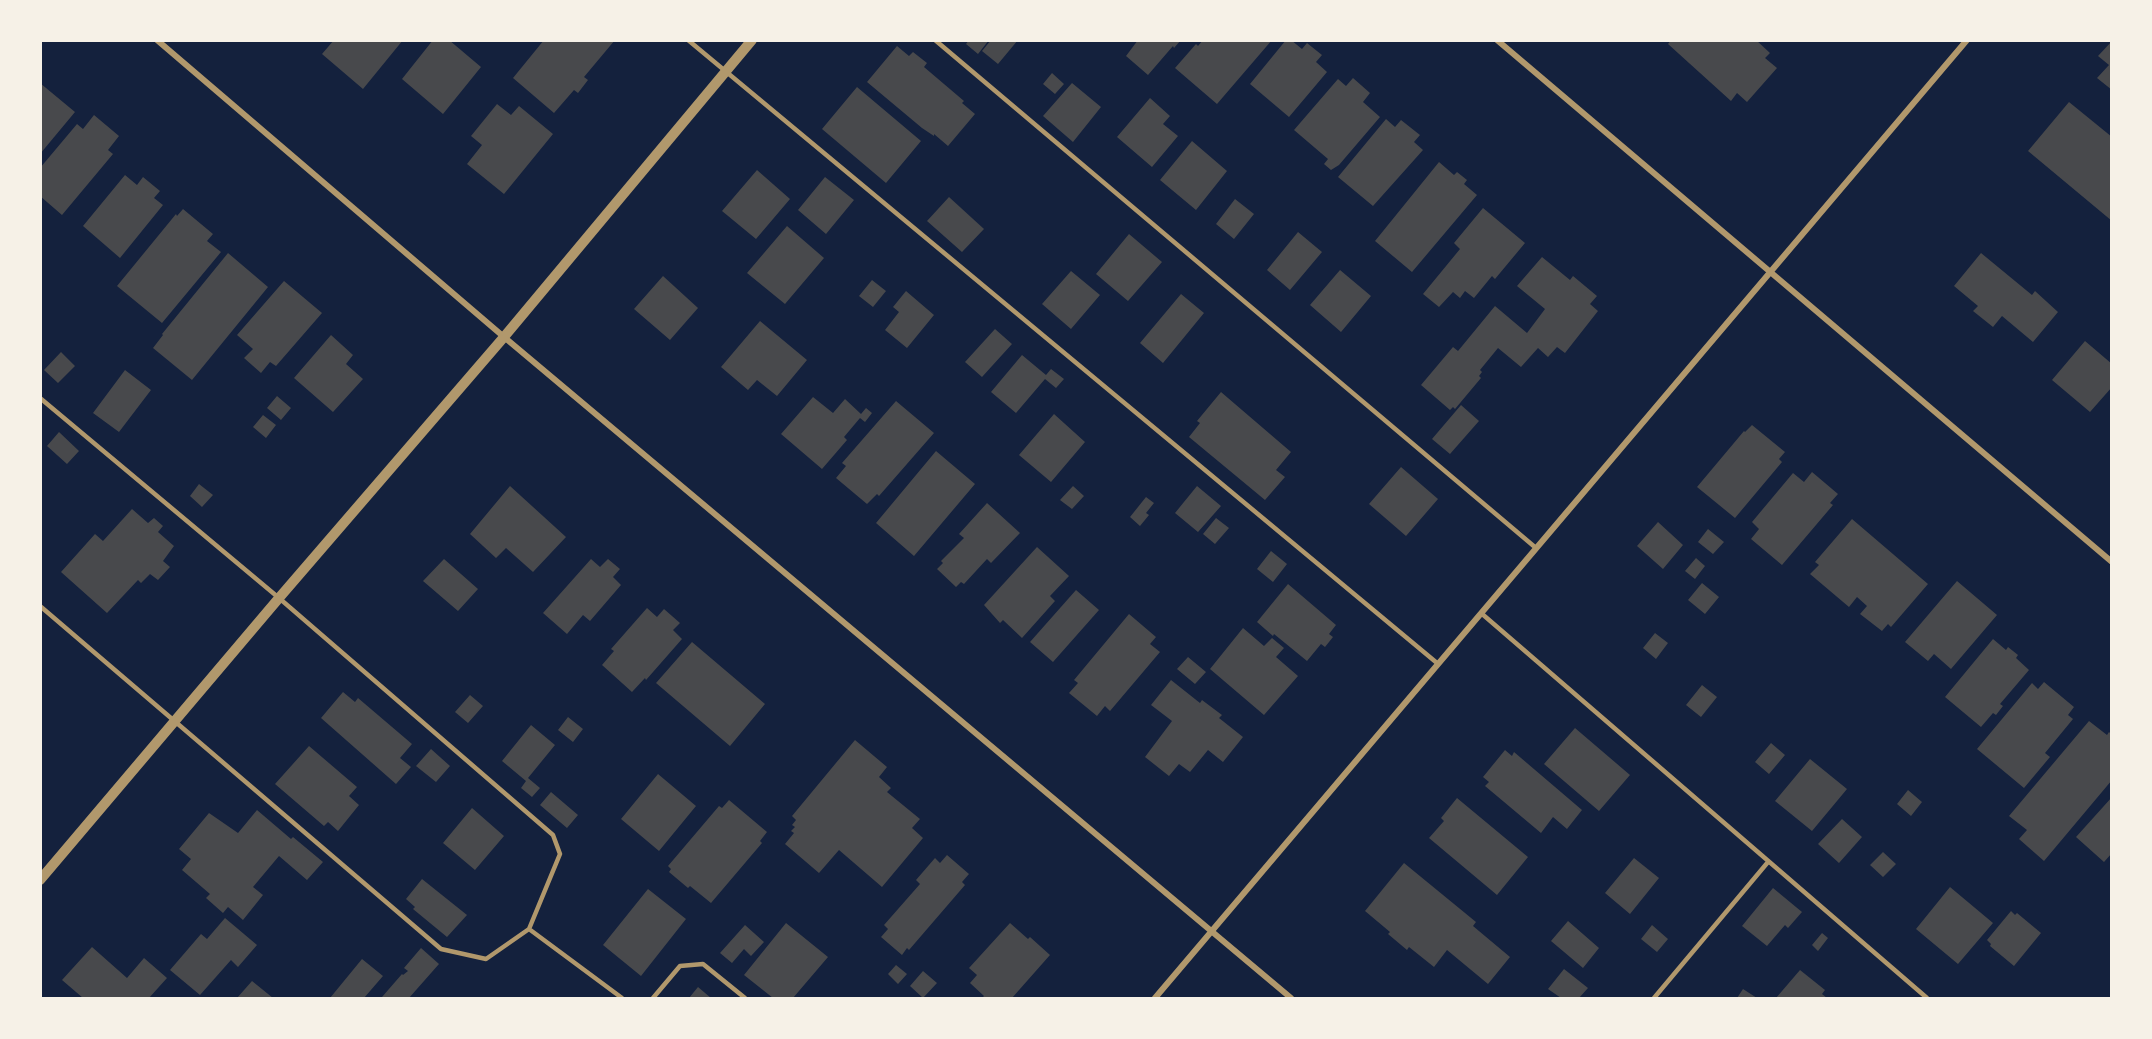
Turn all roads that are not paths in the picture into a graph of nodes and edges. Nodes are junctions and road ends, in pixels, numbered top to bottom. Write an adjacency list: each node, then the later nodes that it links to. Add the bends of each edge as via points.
1 (157, 40): 9 (street)
2 (688, 40): 7 (lane)
3 (752, 40): 7 (street)
4 (934, 40): 11 (lane)
5 (1497, 40): 8 (street)
6 (1967, 40): 8 (street)
7 (725, 72): 9 (street); 16 (lane)
8 (1770, 272): 11 (street); 12 (street)
9 (504, 337): 13 (street); 21 (street)
10 (40, 398): 13 (lane)
11 (1536, 548): 15 (street)
12 (2112, 562)
13 (279, 598): 17 (street); 20 (lane, via 553,836 560,854)
14 (40, 606): 17 (lane)
15 (1481, 613): 16 (street); 18 (lane)
16 (1437, 663): 21 (street)
17 (175, 720): 19 (street); 20 (lane, via 441,949 486,959)
18 (1768, 862): 27 (lane); 28 (lane)
19 (40, 880)
20 (529, 929): 22 (lane)
21 (1212, 931): 25 (street); 26 (street)
22 (622, 999)
23 (653, 999): 24 (lane, via 680,966 703,964)
24 (744, 999)
25 (1155, 999)
26 (1291, 999)
27 (1654, 999)
28 (1927, 999)

